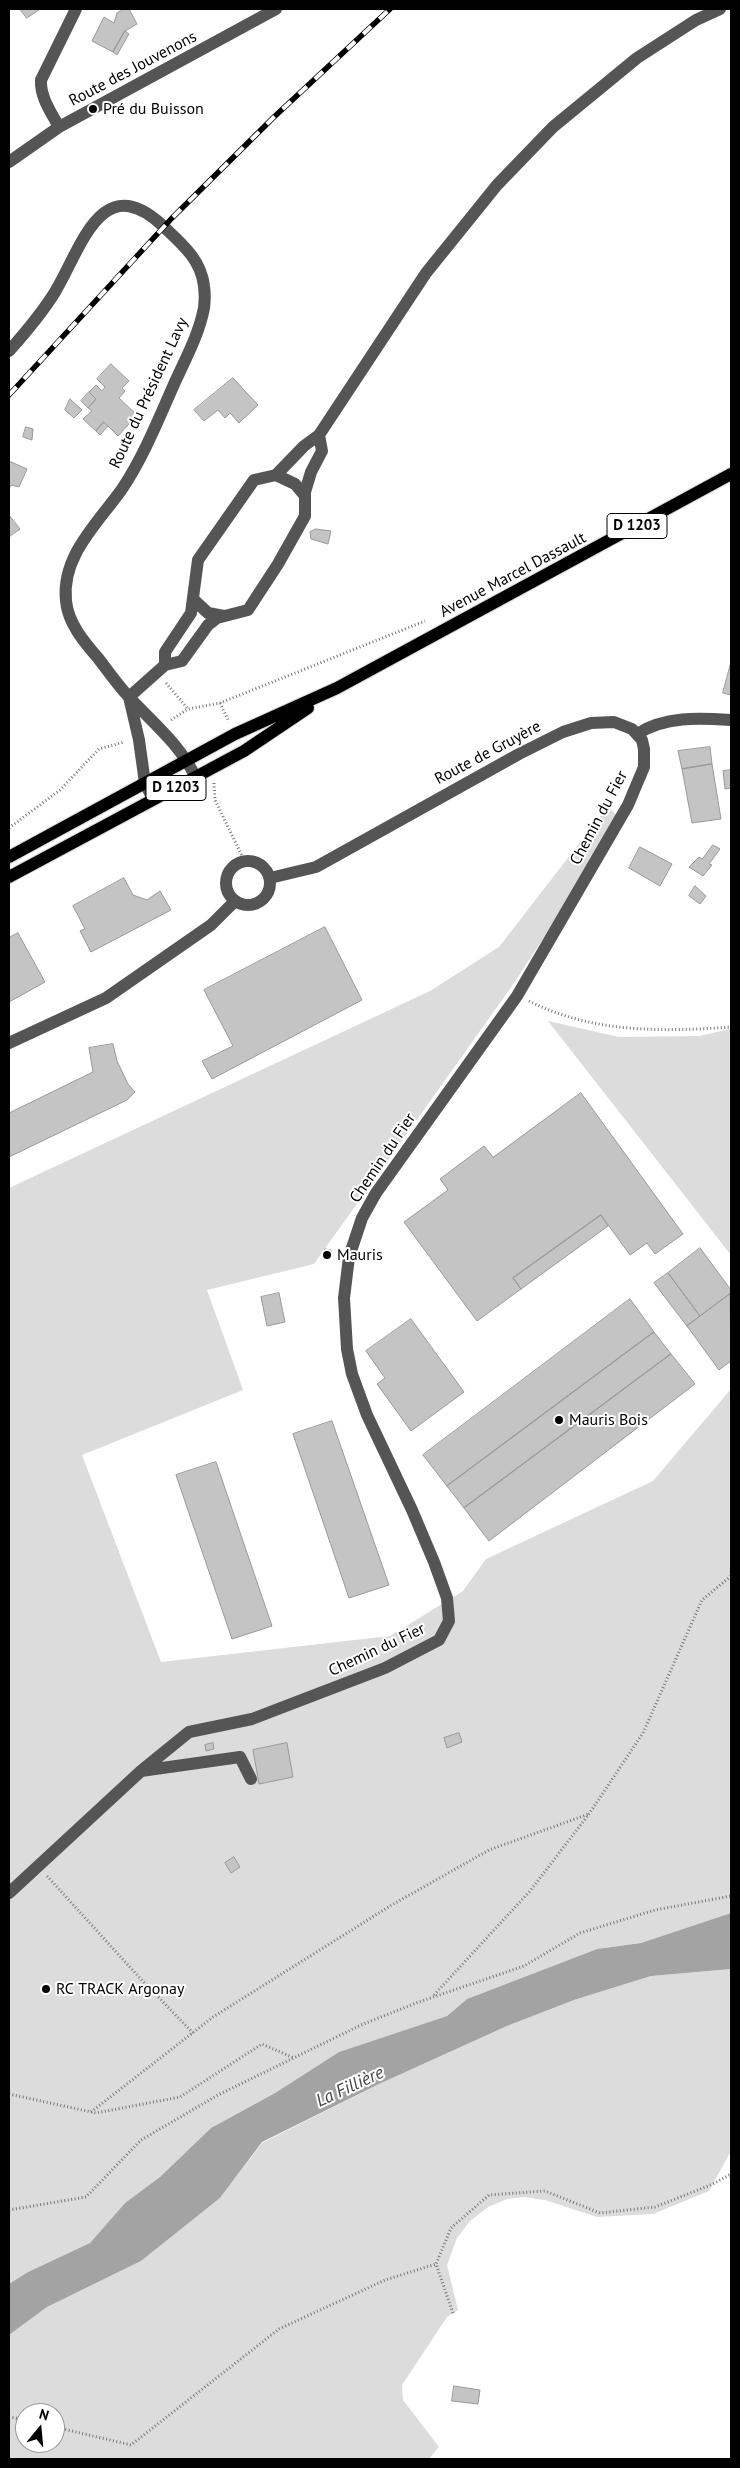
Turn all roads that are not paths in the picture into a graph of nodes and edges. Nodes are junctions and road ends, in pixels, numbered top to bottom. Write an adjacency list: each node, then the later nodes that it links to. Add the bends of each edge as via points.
1 (76, 9): 4 (street, via 41,80 45,102)
2 (276, 9): 4 (street, Route des Jouvenons)
3 (720, 9): 7 (street, via 696,20 637,58 553,127 497,185 426,273)
4 (59, 127): 5 (street, Route des Jouvenons)
5 (9, 162)
6 (9, 351): 15 (street, Route du Président Lavy, via 44,310 94,222 113,207 136,208 155,218 194,257 200,268 205,293 198,330 139,458 123,487 77,550 68,575 66,600 72,622)
7 (319, 435): 9 (street); 10 (street, via 322,451 311,472)
8 (731, 474): 14 (main road, Avenue Marcel Dassault / D 1203)
9 (276, 475): 10 (street, via 295,484); 11 (street, via 254,480 198,560)
10 (305, 496): 12 (street, via 305,516 248,610)
11 (194, 600): 12 (street, via 208,613); 13 (street, via 191,613 165,652)
12 (224, 616): 13 (street, via 208,625 182,661)
13 (161, 669): 15 (street)
14 (337, 688): 18 (main road, Avenue Marcel Dassault / D 1203, via 235,734); 19 (main road, Avenue Marcel Dassault / D 1203, via 244,751)
15 (128, 697): 18 (street, Route du Président Lavy, via 163,730); 20 (street, Route du Président Lavy)
16 (731, 720): 17 (street, via 668,720)
17 (636, 734): 24 (street, Route de Gruyère, via 624,725 604,721 563,732 316,866); 27 (street, Chemin du Fier, via 642,740 645,759 636,789 517,996 376,1193 362,1218 346,1278 344,1324 352,1374 367,1415 434,1562 447,1598 449,1621 439,1640 385,1668 252,1719 189,1732)
18 (187, 760): 19 (street, Route du Président Lavy); 20 (main road, Avenue Marcel Dassault / D 1203)
19 (196, 778): 21 (main road, Avenue Marcel Dassault / D 1203)
20 (145, 783): 21 (street, Route du Président Lavy); 22 (main road, Avenue Marcel Dassault / D 1203)
21 (153, 800): 23 (main road, Avenue Marcel Dassault / D 1203)
22 (9, 856)
23 (9, 876)
24 (270, 878): 25 (street, via 267,893 260,901 250,905); 25 (street, via 259,864 244,860 231,868 226,877 226,888)
25 (235, 901): 26 (street, via 211,925 106,998)
26 (9, 1042)
27 (141, 1771): 28 (street, via 240,1757); 29 (street)
28 (251, 1780)
29 (9, 1893)

